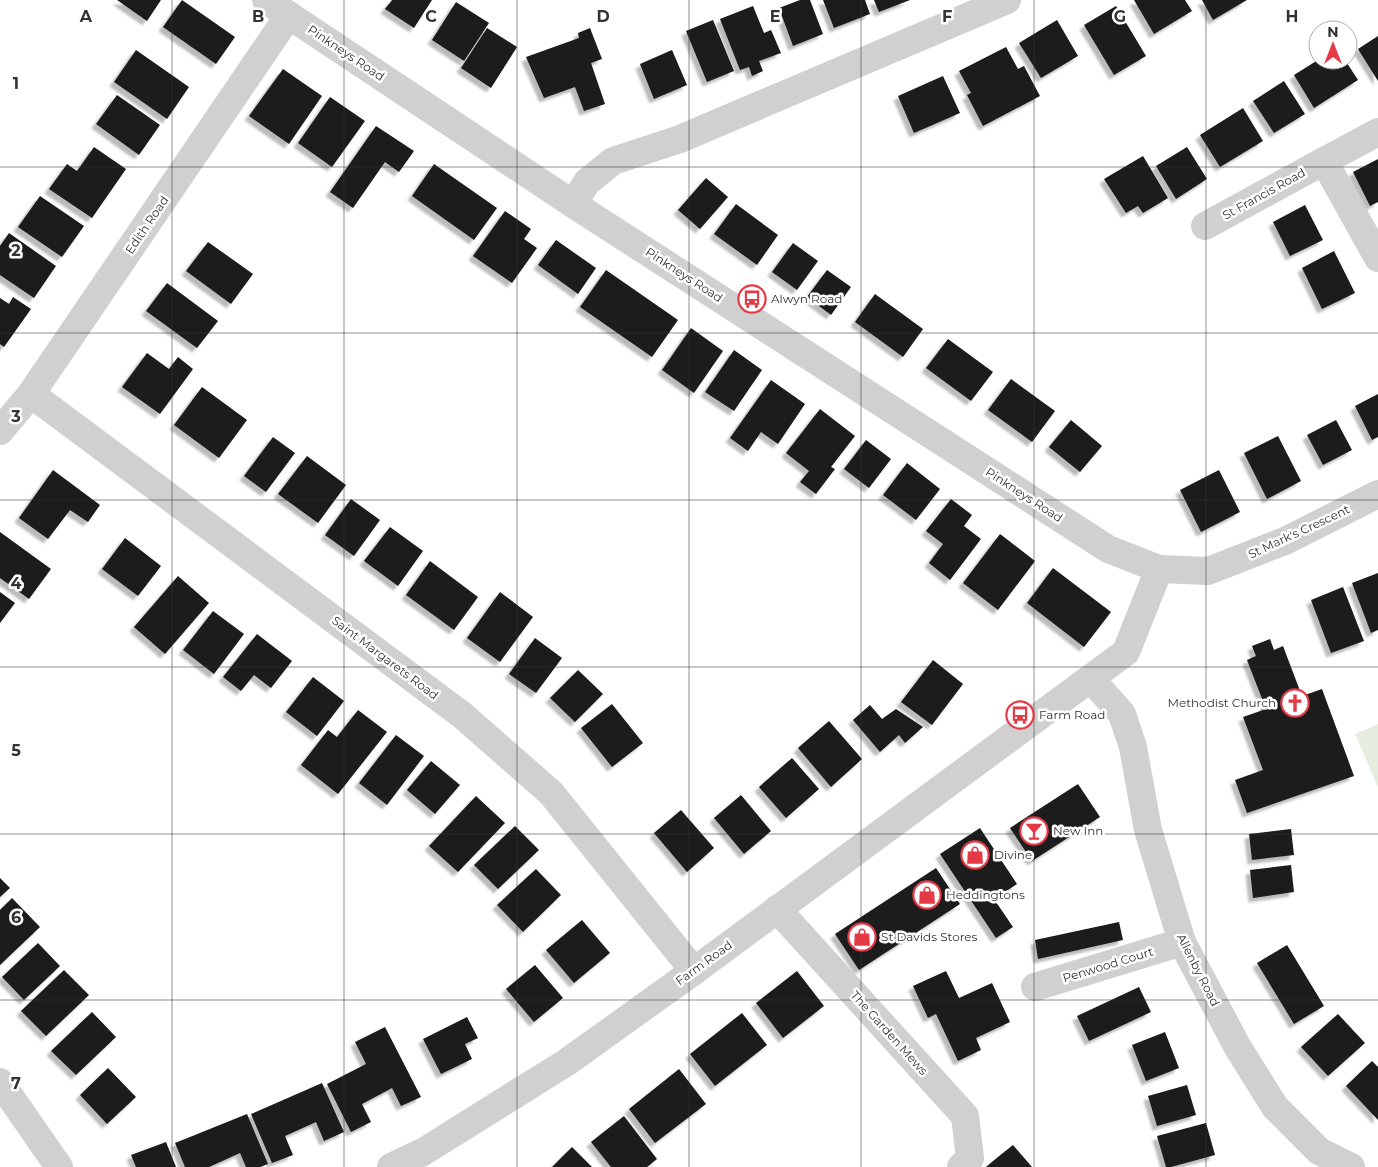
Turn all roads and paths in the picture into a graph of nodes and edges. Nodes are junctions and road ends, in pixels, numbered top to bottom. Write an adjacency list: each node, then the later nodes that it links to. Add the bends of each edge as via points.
1 (266, 0): 3 (street, Pinkneys Road)
2 (1007, 0): 6 (street, via 680,139 614,161 587,182)
3 (289, 15): 6 (street, Pinkneys Road); 9 (street, Edith Road)
4 (1378, 132): 5 (street, St Francis Road)
5 (1324, 161): 7 (street, St Francis Road); 8 (street)
6 (573, 204): 12 (street, Pinkneys Road, via 1108,549)
7 (1205, 226)
8 (1378, 258)
9 (31, 394): 10 (street, Edith Road); 16 (street, Saint Margarets Road, via 462,716 551,793)
10 (0, 431)
11 (1378, 494): 12 (street, St Mark's Crescent, via 1285,541 1208,572)
12 (1160, 569): 13 (street, Farm Road, via 1126,652)
13 (1091, 679): 14 (street, Farm Road); 15 (street, Allenby Road, via 1122,714 1133,747 1148,830)
14 (777, 909): 16 (street, Farm Road); 22 (street, The Garden Mews, via 965,1116 970,1158)
15 (1182, 942): 17 (street, Penwood Court); 19 (street, Allenby Road, via 1237,1046 1276,1107)
16 (694, 970): 21 (street, Farm Road, via 567,1062 423,1152)
17 (1035, 987)
18 (0, 1082): 20 (street)
19 (1315, 1159): 23 (street, Allenby Road)
20 (59, 1167)
21 (391, 1167)
22 (961, 1167)
23 (1351, 1167)

